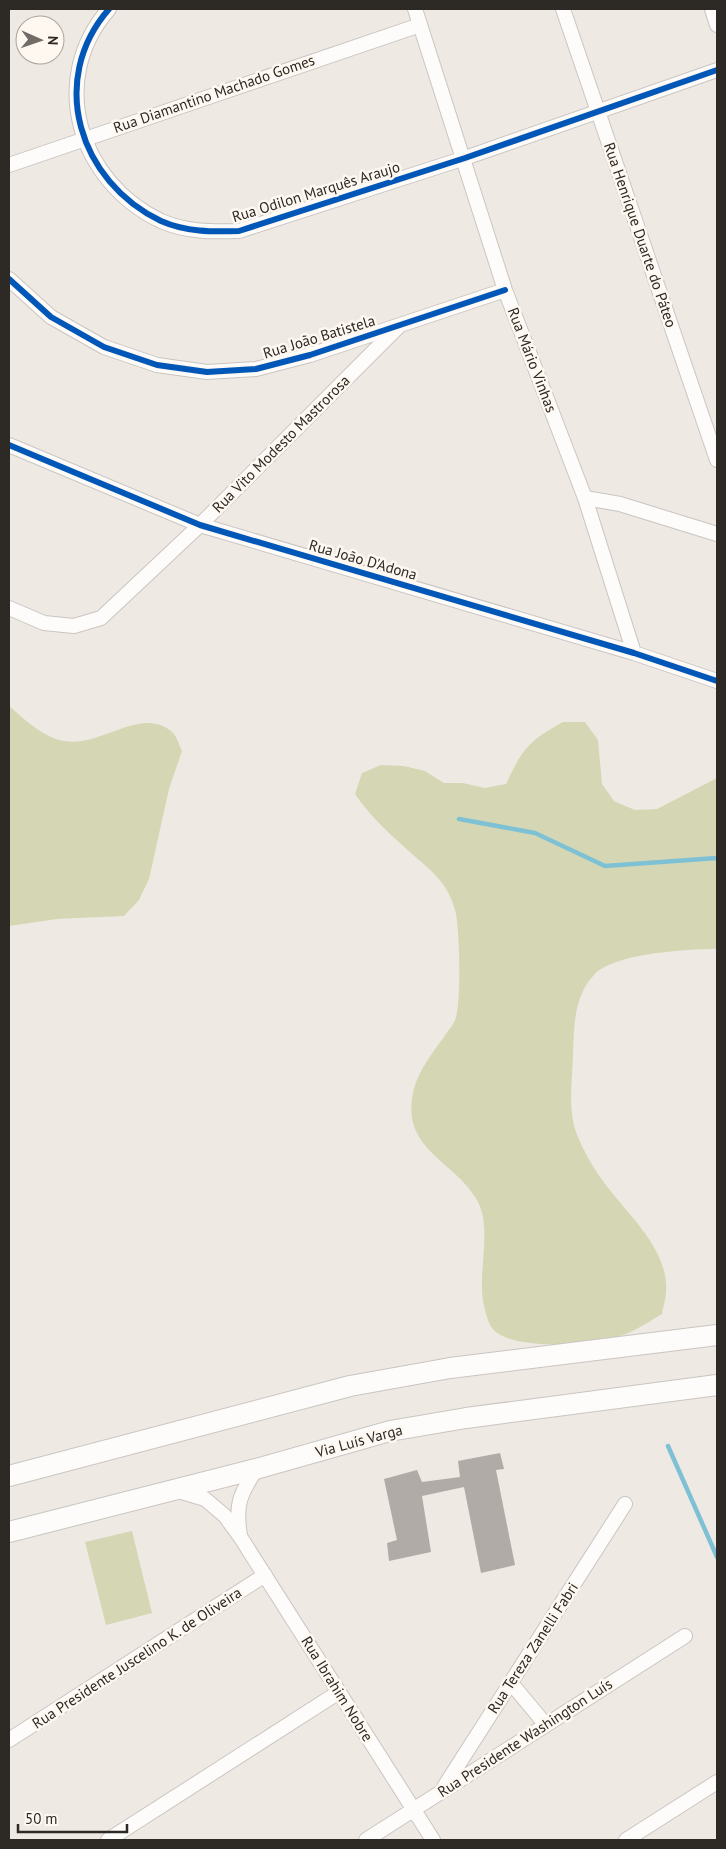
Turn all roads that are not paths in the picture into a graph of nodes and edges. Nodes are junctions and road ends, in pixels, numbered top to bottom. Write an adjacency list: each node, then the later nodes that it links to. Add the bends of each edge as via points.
1 (109, 9): 9 (street, Rua Odilon Marquês Araujo, via 96,23 82,57 76,100)
2 (415, 9): 5 (street, Rua Mário Vinhas)
3 (563, 9): 8 (street, Rua Henrique Duarte do Páteo)
4 (712, 9): 6 (street)
5 (420, 25): 9 (street, Rua Diamantino Machado Gomes); 10 (street, Rua Mário Vinhas)
6 (717, 25)
7 (717, 70): 8 (street, Rua Odilon Marquês Araujo)
8 (597, 112): 10 (street, Rua Odilon Marquês Araujo); 16 (street, Rua Henrique Duarte do Páteo)
9 (82, 139): 10 (street, Rua Odilon Marquês Araujo, via 103,174 131,204 162,221 200,232 239,231); 11 (street, Rua Diamantino Machado Gomes)
10 (465, 158): 13 (street, Rua Mário Vinhas)
11 (9, 165)
12 (9, 279): 14 (street, Rua João Batistela, via 51,317 104,347 157,365 208,372 256,369 310,356)
13 (505, 290): 14 (street, Rua João Batistela); 17 (street, Rua Mário Vinhas)
14 (400, 326): 18 (street, Rua Vito Modesto Mastrorosa)
15 (9, 445): 18 (street, Rua João D'Adona)
16 (717, 460)
17 (585, 498): 19 (street, via 620,504); 21 (street, Rua Mário Vinhas)
18 (200, 525): 20 (street, Rua Vito Modesto Mastrorosa, via 101,618 74,626 44,624); 21 (street, Rua João D'Adona)
19 (717, 534)
20 (9, 608)
21 (634, 653): 22 (street, Rua João D'Adona)
22 (717, 681)
23 (717, 1335): 26 (main road, via 450,1368 350,1386)
24 (717, 1385): 25 (main road, Via Luís Varga, via 390,1431)
25 (256, 1469): 27 (main road, Via Luís Varga); 30 (street, Rua Ibrahim Nobre, via 242,1490 236,1513)
26 (9, 1476)
27 (174, 1490): 29 (main road, Via Luís Varga); 30 (street, Rua Ibrahim Nobre, via 205,1499)
28 (625, 1504): 33 (street, Rua Tereza Zanelli Fabri)
29 (9, 1532)
30 (241, 1538): 31 (street, Rua Ibrahim Nobre)
31 (264, 1575): 34 (street, Rua Ibrahim Nobre); 36 (street, Rua Presidente Juscelino K. de Oliveira)
32 (685, 1636): 35 (street, Rua Presidente Washington Luís)
33 (511, 1682): 35 (street); 38 (street, Rua Tereza Zanelli Fabri)
34 (339, 1692): 39 (street, Rua Ibrahim Nobre); 40 (street)
35 (546, 1725): 38 (street, Rua Presidente Washington Luís)
36 (9, 1740)
37 (717, 1782): 43 (street)
38 (440, 1792): 39 (street, Rua Presidente Washington Luís)
39 (414, 1810): 41 (street, Rua Presidente Washington Luís); 42 (street, Rua Ibrahim Nobre)
40 (108, 1840)
41 (366, 1840)
42 (433, 1840)
43 (626, 1840)

